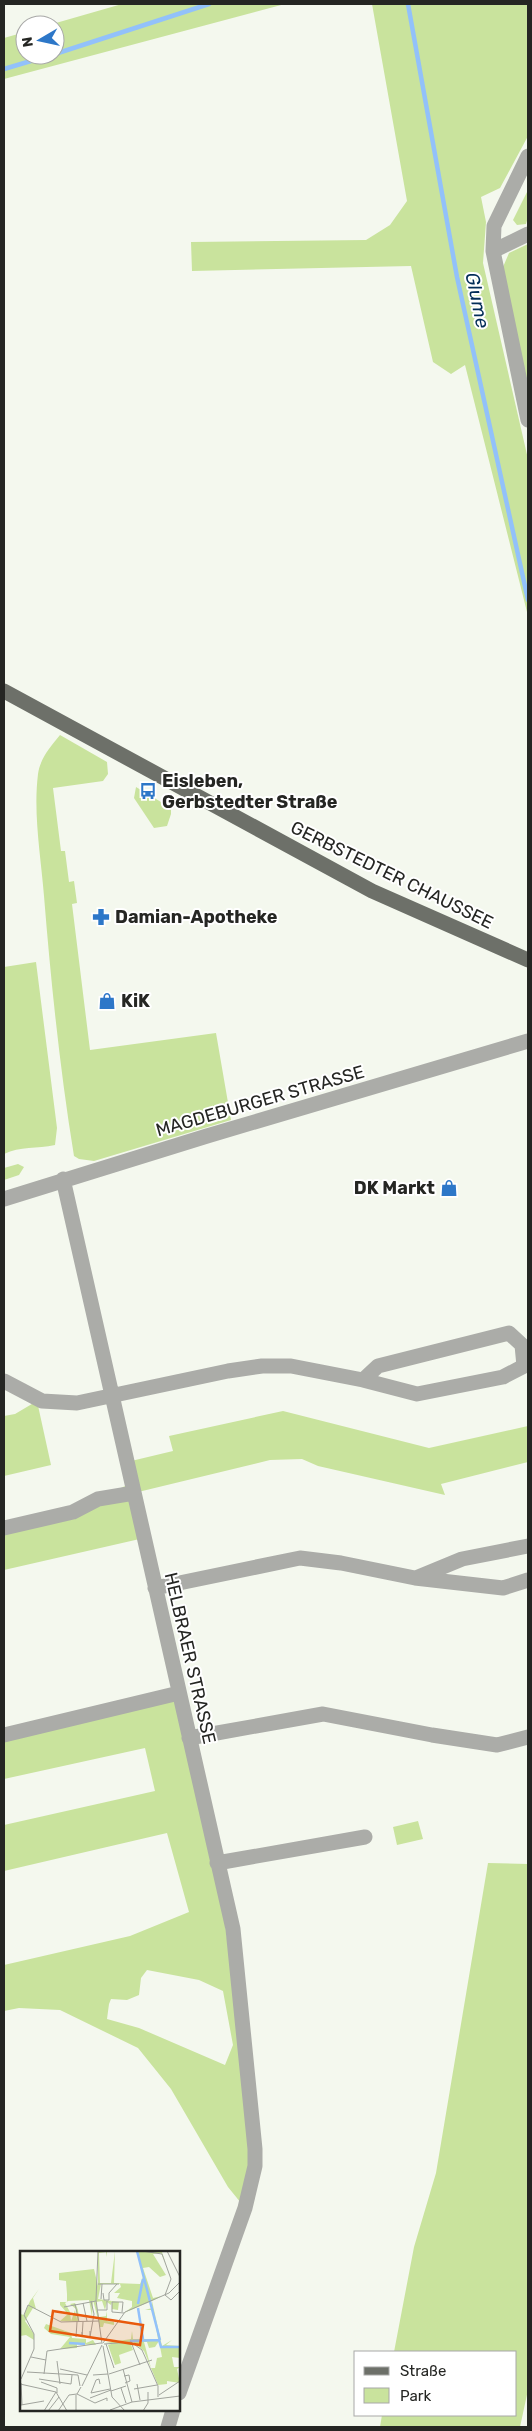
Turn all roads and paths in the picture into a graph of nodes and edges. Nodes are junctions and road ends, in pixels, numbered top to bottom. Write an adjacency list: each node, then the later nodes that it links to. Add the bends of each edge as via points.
1 (528, 156): 3 (street, via 494,226)
2 (528, 234): 3 (street)
3 (493, 251): 4 (street)
4 (528, 420)
5 (4, 691): 6 (main road, GERBSTEDTER CHAUSSEE, via 372,890)
6 (528, 960)
7 (528, 1041): 8 (street, MAGDEBURGER STRASSE)
8 (63, 1179): 9 (street, MAGDEBURGER STRASSE); 12 (street, HELBRAER STRASSE)
9 (4, 1199)
10 (363, 1380): 10 (street, via 378,1366 509,1333 522,1345 524,1366 503,1377 417,1394); 12 (street, via 291,1366 262,1366)
11 (4, 1381): 12 (street, via 27,1395 59,1404)
12 (113, 1397): 13 (street, HELBRAER STRASSE)
13 (134, 1493): 14 (street, via 98,1499 73,1512); 18 (street, HELBRAER STRASSE)
14 (4, 1528)
15 (528, 1546): 16 (street, via 462,1558)
16 (415, 1578): 17 (street, via 503,1588); 18 (street, via 300,1558)
17 (528, 1580)
18 (155, 1588): 19 (street, HELBRAER STRASSE)
19 (179, 1693): 20 (street); 21 (street, HELBRAER STRASSE)
20 (4, 1735)
21 (189, 1738): 22 (street, via 323,1714 432,1736 497,1745); 24 (street, HELBRAER STRASSE)
22 (528, 1738)
23 (365, 1837): 24 (street)
24 (217, 1863): 25 (street, HELBRAER STRASSE, via 233,1929 255,2166 245,2208)
25 (180, 2390)
26 (173, 2411): 27 (street)
27 (168, 2427)

